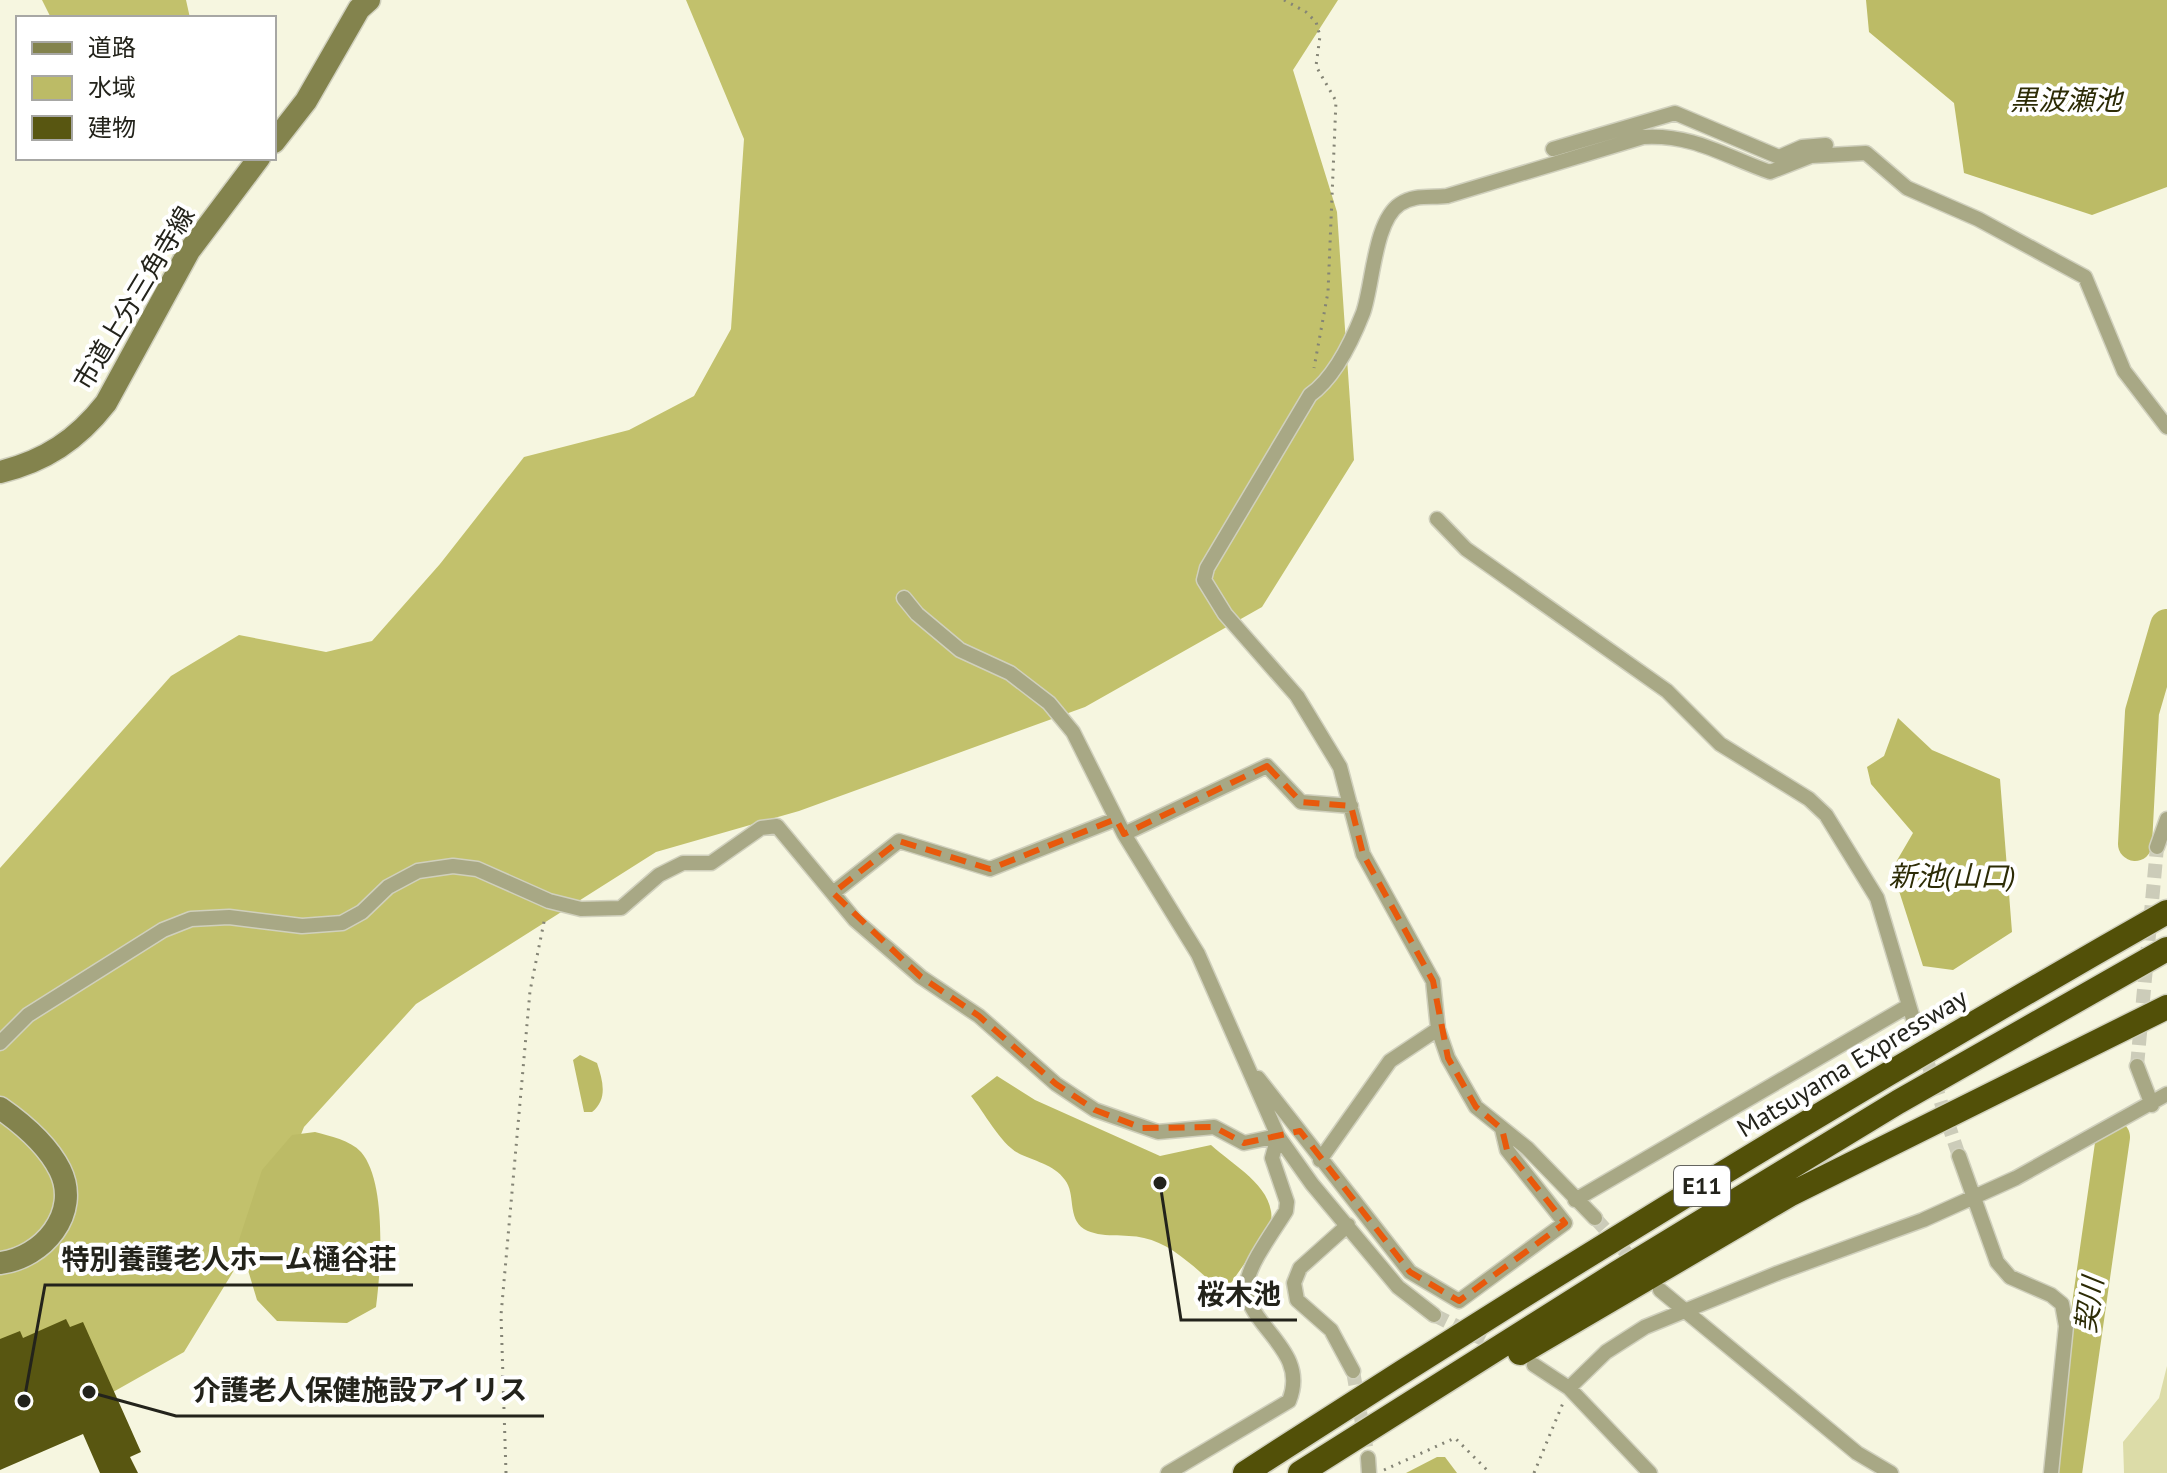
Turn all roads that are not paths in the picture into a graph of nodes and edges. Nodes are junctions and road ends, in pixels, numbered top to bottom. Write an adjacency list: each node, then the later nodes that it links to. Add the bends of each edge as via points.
1 (369, 0): 2 (street)
2 (276, 139)
3 (1553, 149): 4 (street, via 1675,113 1779,157 1819,145)
4 (1866, 153): 6 (street, via 1907,188 1978,219 2085,277 2124,371); 10 (street, via 1811,156 1770,172 1690,140 1643,137 1447,196 1417,196 1391,213 1362,314 1326,384 1310,395 1204,580 1225,614 1297,696 1340,767)
5 (257, 160): 7 (street, 市道上分三角寺線, via 189,251 91,422 41,459)
6 (2167, 427)
7 (0, 472)
8 (1437, 519): 19 (street, via 1466,549 1667,691 1720,744 1826,815 1877,898)
9 (904, 598): 11 (street, via 960,650 1010,673 1049,703 1073,732)
10 (1351, 806): 13 (street, via 1301,802 1267,766); 23 (street, via 1363,854 1433,981)
11 (1116, 819): 13 (street); 15 (street, via 990,869 899,841)
12 (2167, 819): 14 (street)
13 (1124, 834): 26 (street, via 1198,954)
14 (2157, 847)
15 (833, 893): 24 (street, via 777,826 761,828 711,863 683,863 659,875 621,908 581,909 549,901 477,869 418,871 342,923 302,926 229,917 191,919 163,930 28,1015); 31 (street, via 855,920 921,977 979,1016 1056,1084 1095,1110 1158,1132 1214,1127 1244,1143)
16 (2167, 899): 21 (highway)
17 (2167, 912): 21 (highway, Matsuyama Expressway / E11)
18 (2167, 949): 47 (highway, E11, via 1898,1102)
19 (1908, 1006): 22 (street); 35 (street)
20 (2167, 1007): 47 (highway, via 1791,1194 1434,1403)
21 (1976, 1020): 46 (highway, Matsuyama Expressway / E11, via 1599,1248)
22 (1914, 1022)
23 (1438, 1029): 30 (street, via 1476,1107); 33 (street, via 1390,1061)
24 (0, 1043)
25 (2137, 1066): 28 (street)
26 (1250, 1068): 31 (street); 33 (street)
27 (2167, 1094): 28 (street)
28 (2152, 1105): 34 (street)
29 (0, 1108): 38 (street, via 21,1122 50,1155 65,1184 65,1198 63,1215 45,1244 18,1260)
30 (1502, 1129): 33 (street, via 1507,1150 1565,1223 1459,1301 1410,1272); 35 (street)
31 (1278, 1136): 37 (street); 45 (street, via 1272,1158 1286,1211 1247,1279 1246,1296 1291,1362 1296,1384 1289,1401)
32 (1959, 1156): 34 (street)
33 (1320, 1160)
34 (1974, 1196): 40 (street); 50 (street, via 1997,1262 2010,1277 2062,1304 2066,1326)
35 (1575, 1200): 36 (street)
36 (1595, 1218)
37 (1348, 1225): 41 (street, via 1398,1287); 43 (street, via 1300,1268 1294,1283 1297,1300 1331,1330)
38 (0, 1263)
39 (1660, 1290): 40 (street)
40 (1682, 1309): 44 (street, via 1606,1352); 49 (street, via 1857,1453)
41 (1434, 1315)
42 (1534, 1365): 44 (street)
43 (1353, 1371)
44 (1569, 1388): 48 (street)
45 (1168, 1473)
46 (1245, 1473)
47 (1301, 1473)
48 (1650, 1473)
49 (1891, 1473)
50 (2051, 1473)

